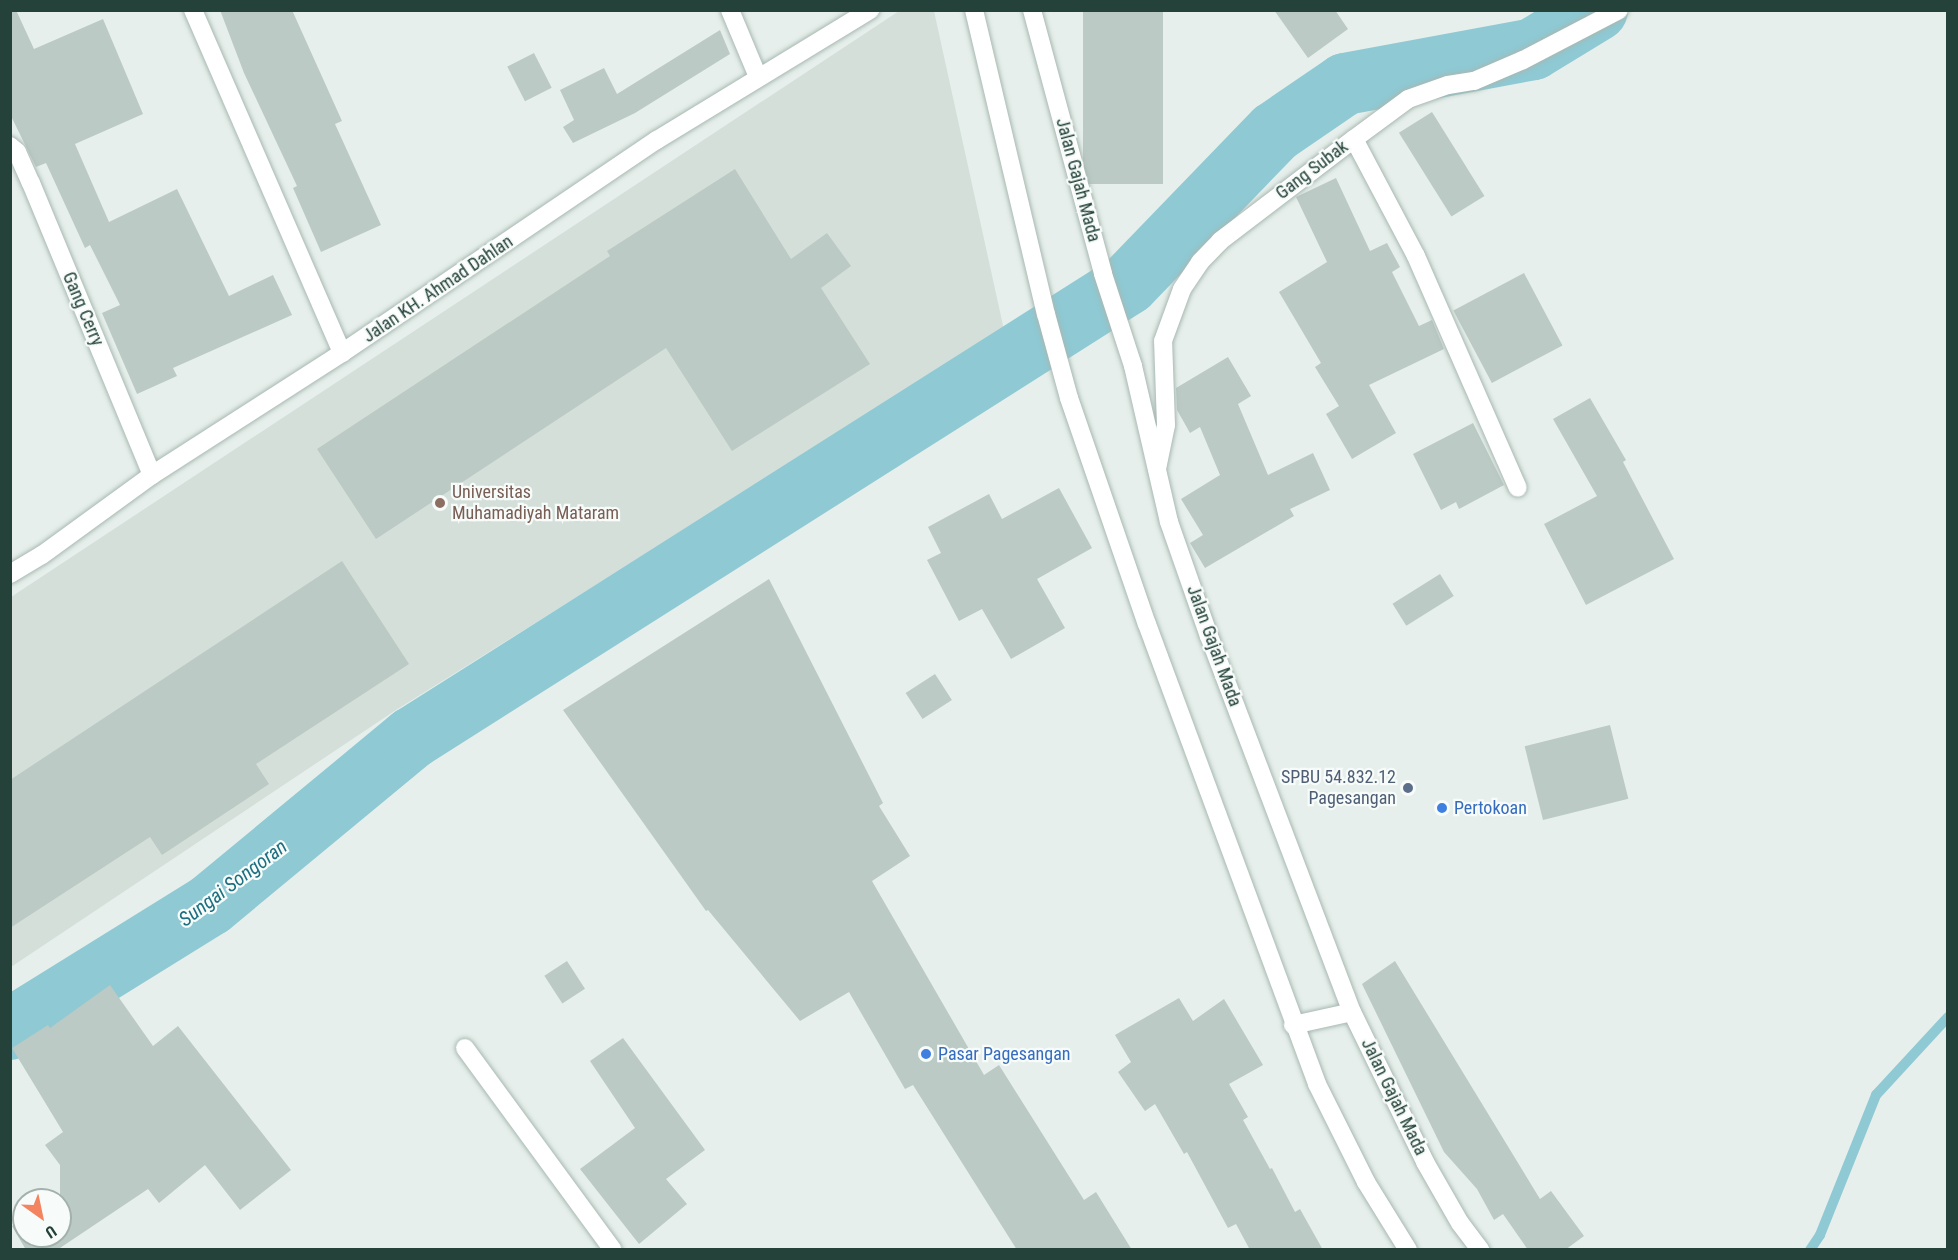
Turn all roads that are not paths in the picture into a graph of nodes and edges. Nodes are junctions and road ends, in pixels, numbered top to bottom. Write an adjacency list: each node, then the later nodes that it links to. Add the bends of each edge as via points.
1 (194, 10): 10 (street)
2 (730, 10): 7 (street)
3 (870, 10): 7 (street, Jalan KH. Ahmad Dahlan)
4 (974, 10): 16 (street, via 1069,398)
5 (1032, 10): 11 (street, Jalan Gajah Mada, via 1103,274 1133,366)
6 (1619, 10): 8 (street, via 1474,81 1408,99)
7 (758, 77): 10 (street, Jalan KH. Ahmad Dahlan, via 657,140)
8 (1354, 139): 11 (street, Gang Subak, via 1220,241 1182,289 1163,340 1166,425); 13 (street, Gang Subak, via 1416,256)
9 (10, 146): 12 (street, Gang Cerry, via 17,152 31,183)
10 (342, 353): 12 (street, Jalan KH. Ahmad Dahlan)
11 (1157, 474): 15 (street, Jalan Gajah Mada, via 1169,522 1213,646)
12 (152, 475): 14 (street, Jalan KH. Ahmad Dahlan, via 60,543)
13 (1518, 488)
14 (10, 574)
15 (1353, 1012): 16 (street); 20 (street, Jalan Gajah Mada, via 1425,1162)
16 (1293, 1025): 19 (street, via 1317,1084 1366,1182)
17 (465, 1048): 18 (street)
18 (613, 1250)
19 (1408, 1250)
20 (1480, 1250)

